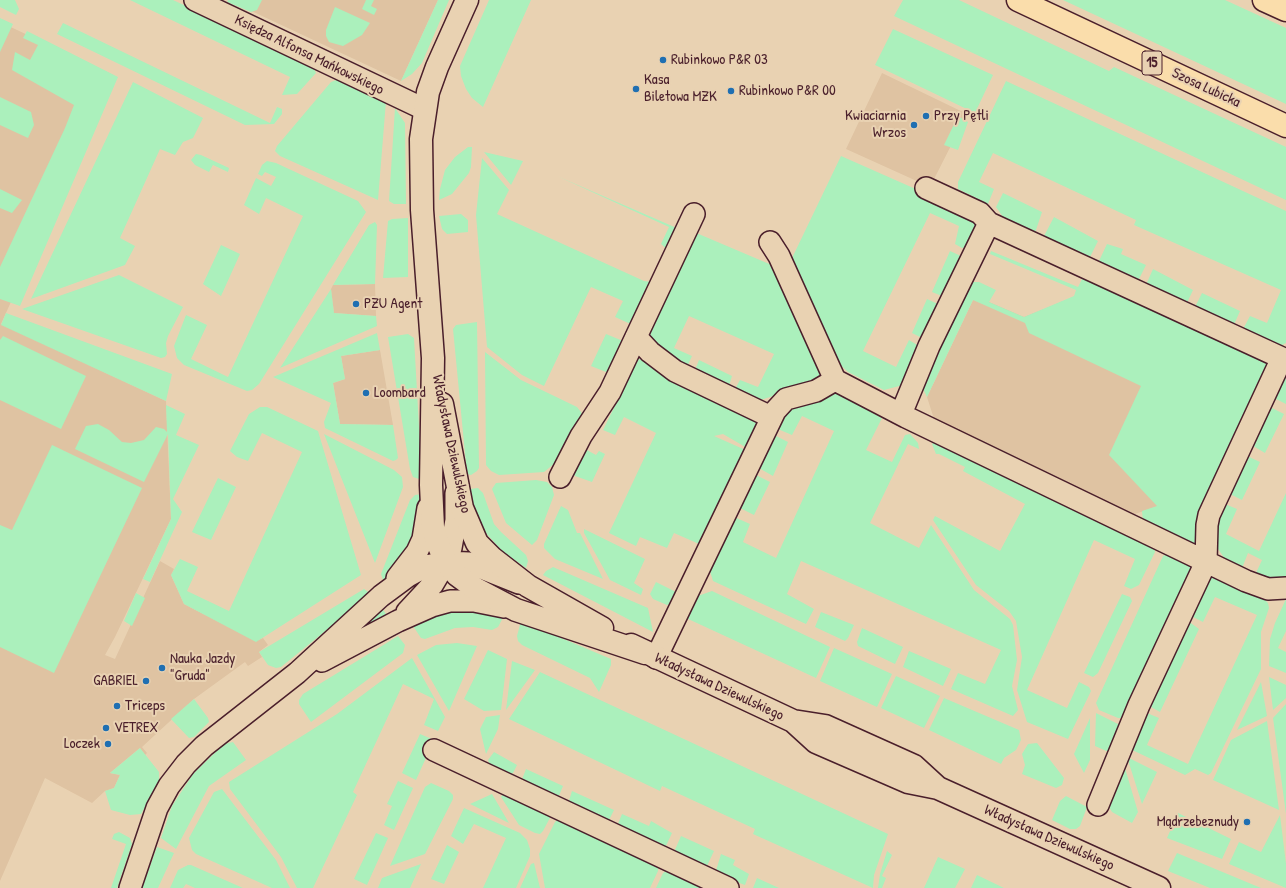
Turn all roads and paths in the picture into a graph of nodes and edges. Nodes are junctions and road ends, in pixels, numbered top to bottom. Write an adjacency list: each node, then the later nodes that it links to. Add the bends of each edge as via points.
1 (194, 0): 6 (street, Księdza Alfonsa Mańkowskiego)
2 (467, 0): 6 (street, Władysława Dziewulskiego, via 437,68)
3 (1018, 0): 7 (main road, Szosa Lubicka / 15)
4 (1264, 0): 5 (main road)
5 (1286, 10)
6 (424, 109): 13 (street, Władysława Dziewulskiego, via 421,139 422,210)
7 (1286, 126)
8 (926, 188): 10 (street, via 980,213)
9 (694, 214): 12 (street)
10 (989, 223): 15 (street, via 929,346); 21 (street, via 1282,358 1208,519)
11 (770, 242): 14 (street, via 779,256)
12 (636, 337): 16 (street, via 658,360 675,371); 17 (street, via 610,392 581,436)
13 (433, 358): 18 (street, Władysława Dziewulskiego); 19 (street, Władysława Dziewulskiego)
14 (835, 380): 15 (street); 16 (street, via 816,391 786,399)
15 (901, 414): 21 (street)
16 (771, 417): 27 (street)
17 (560, 477)
18 (456, 482): 20 (street, via 456,520); 22 (street, Władysława Dziewulskiego, via 462,508 478,543 492,558)
19 (431, 485): 20 (street, Władysława Dziewulskiego, via 433,527); 24 (street, via 423,539 408,564)
20 (446, 562): 22 (street, via 469,563); 24 (street, via 426,566); 25 (street, Władysława Dziewulskiego, via 476,589); 26 (street, via 433,584)
21 (1206, 562): 23 (street, via 1268,589); 30 (street, via 1139,705)
22 (528, 586): 27 (street, Władysława Dziewulskiego)
23 (1286, 588)
24 (381, 596): 28 (street)
25 (516, 610): 26 (street, via 474,601 450,601); 27 (street, Władysława Dziewulskiego)
26 (398, 621): 28 (street)
27 (650, 656): 33 (street, Władysława Dziewulskiego, via 793,721 824,726 914,766 938,788)
28 (297, 674): 31 (street, via 204,746 169,786 157,808)
29 (434, 750): 32 (street)
30 (1098, 805)
31 (130, 888)
32 (728, 888)
33 (1159, 888)

